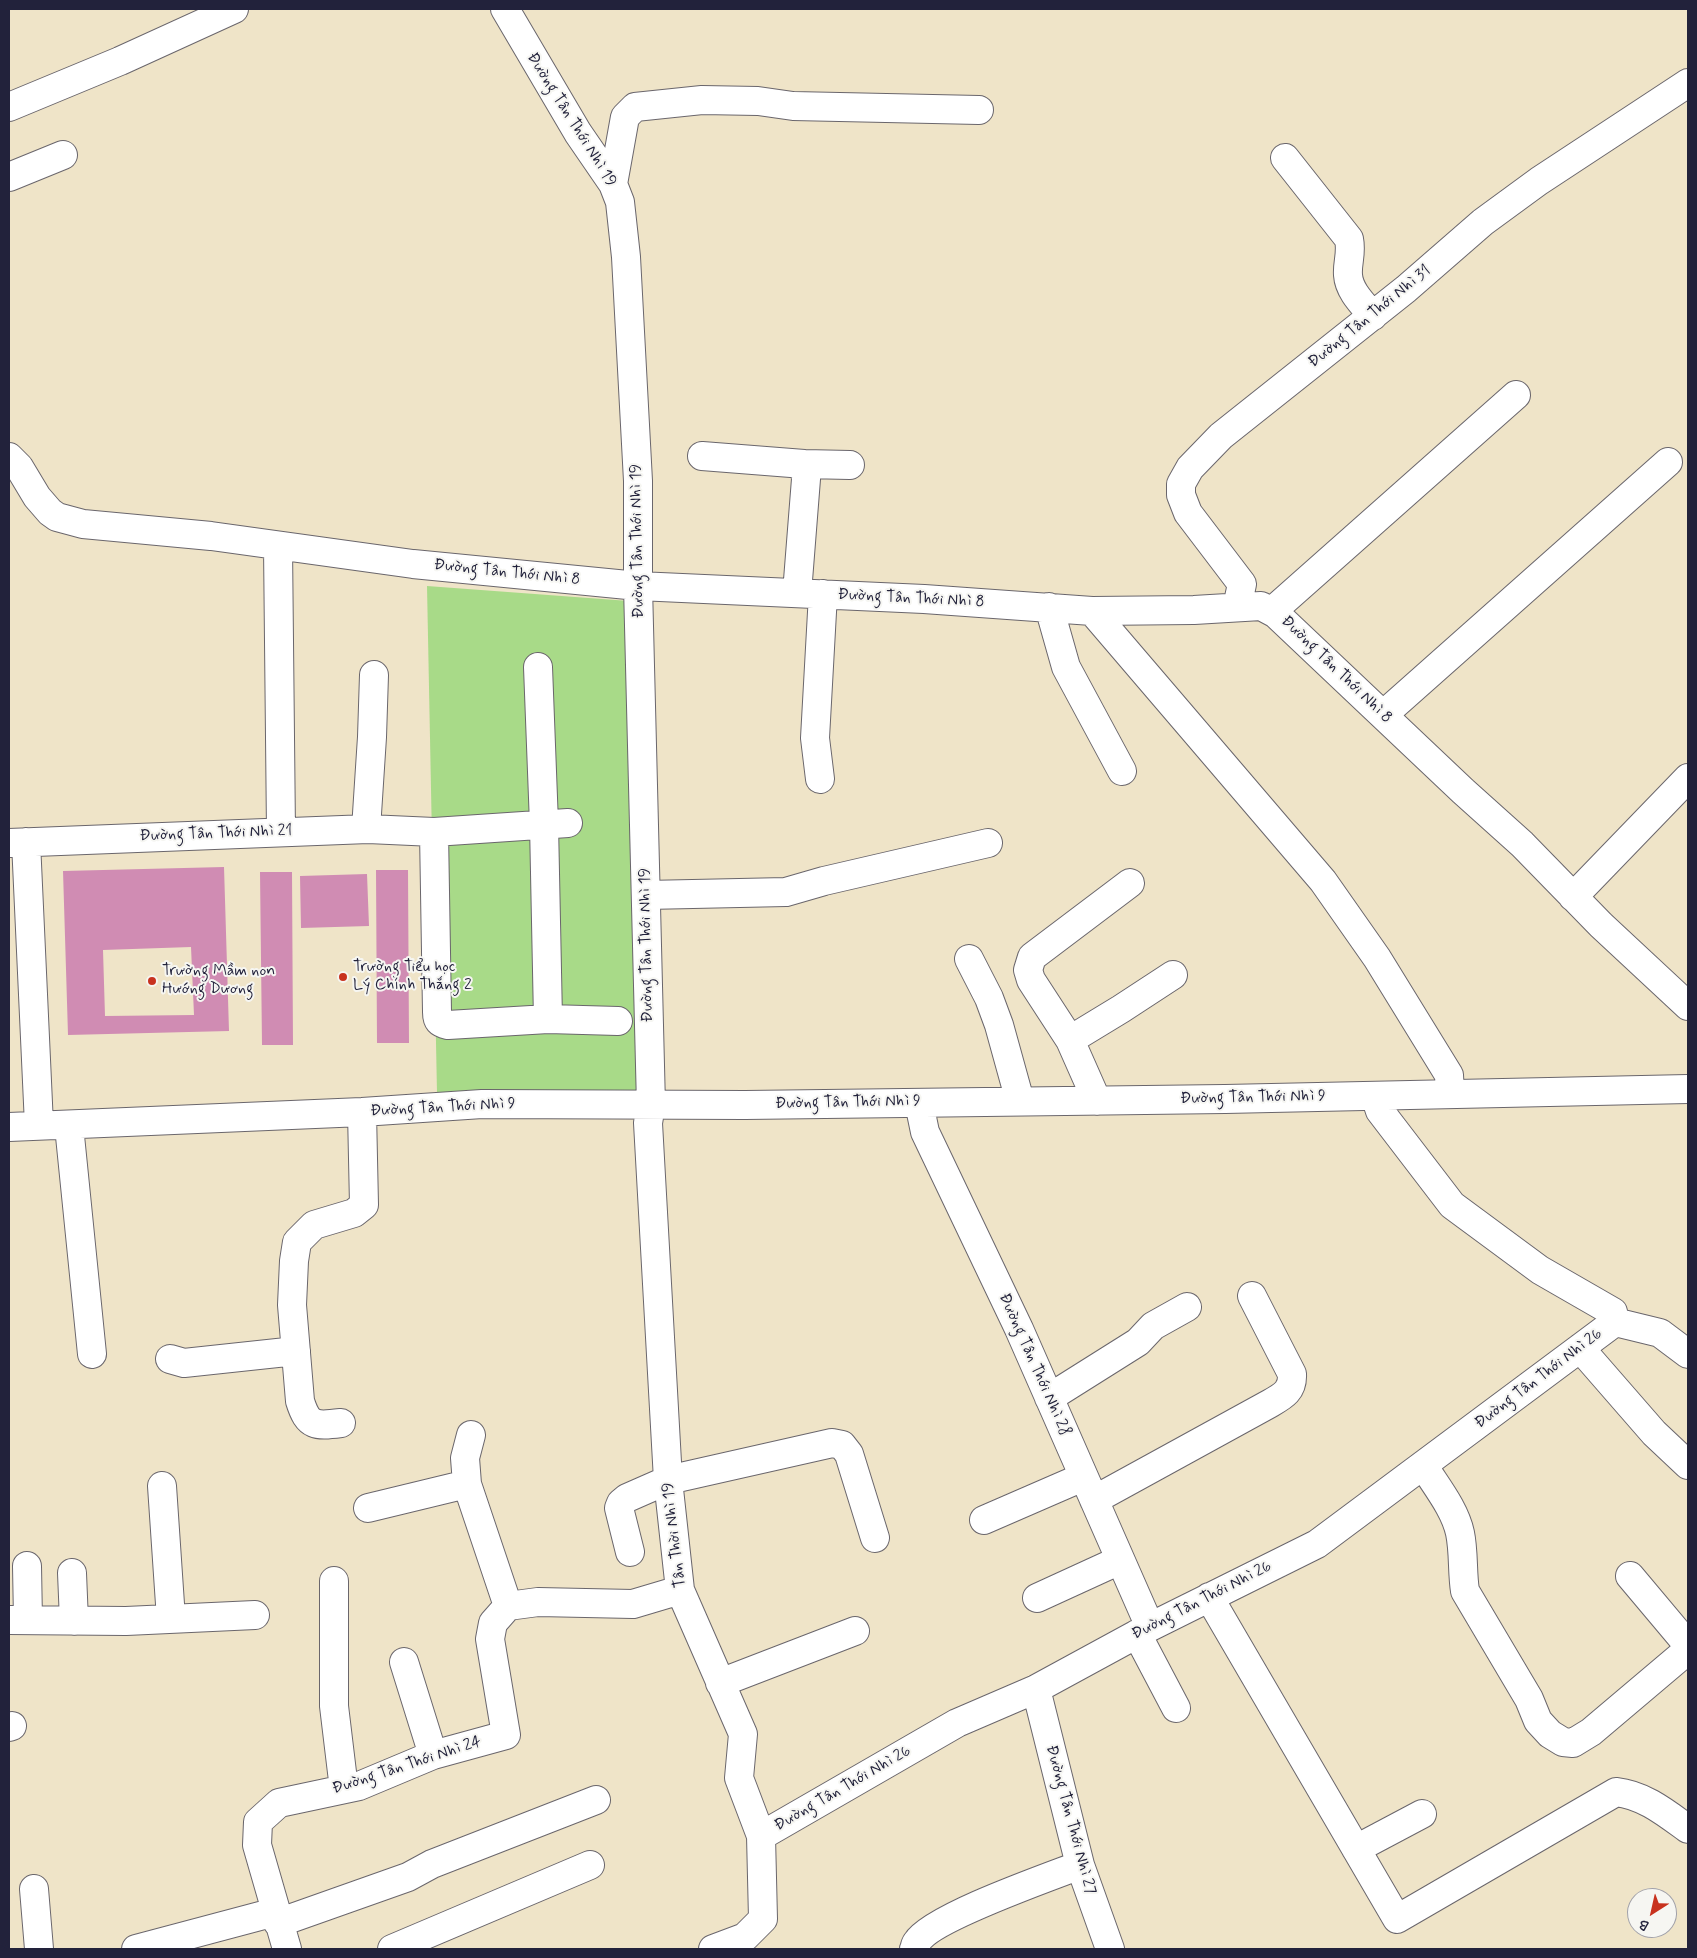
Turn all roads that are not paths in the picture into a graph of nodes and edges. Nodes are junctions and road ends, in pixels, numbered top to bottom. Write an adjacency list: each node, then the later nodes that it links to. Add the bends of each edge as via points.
1 (234, 9): 4 (street)
2 (505, 9): 9 (street, Đường Tân Thới Nhì 19, via 578,133)
3 (1688, 83): 10 (street, Đường Tân Thới Nhì 31, via 1539,181 1483,222)
4 (9, 107)
5 (979, 110): 9 (street, via 793,106 758,101 702,100 635,107 625,117)
6 (63, 155): 8 (street)
7 (1286, 158): 10 (street, via 1349,239 1351,249 1347,273 1350,286)
8 (9, 177)
9 (613, 184): 18 (street, Đường Tân Thới Nhì 19, via 620,202 626,257 638,481)
10 (1373, 316): 21 (street, Đường Tân Thới Nhì 31, via 1221,436 1190,468 1181,484 1181,495 1188,513 1242,584)
11 (1516, 396): 23 (street, via 1278,606)
12 (702, 456): 15 (street)
13 (9, 457): 17 (street, Đường Tân Thới Nhì 8, via 37,497 57,517 83,524 212,536)
14 (1668, 462): 26 (street)
15 (804, 464): 16 (street); 19 (street)
16 (850, 465)
17 (278, 546): 18 (street, Đường Tân Thới Nhì 8, via 413,564); 32 (street)
18 (638, 586): 19 (street, Đường Tân Thới Nhì 8); 37 (street, Đường Tân Thới Nhì 19)
19 (810, 594): 20 (street, Đường Tân Thới Nhì 8); 29 (street, via 815,738)
20 (1049, 607): 22 (street, Đường Tân Thới Nhì 8); 27 (street, via 1066,667)
21 (1237, 607): 22 (street, Đường Tân Thới Nhì 8); 23 (street, Đường Tân Thới Nhì 8, via 1261,606)
22 (1092, 611): 46 (street, via 1323,881 1377,958 1449,1075)
23 (1276, 613): 26 (street, Đường Tân Thới Nhì 8)
24 (538, 667): 30 (street)
25 (374, 675): 31 (street)
26 (1383, 715): 38 (street, Đường Tân Thới Nhì 8)
27 (1122, 771)
28 (1688, 778): 38 (street)
29 (820, 779)
30 (556, 824): 33 (street, Đường Tân Thới Nhì 21); 42 (street)
31 (366, 829): 32 (street, Đường Tân Thới Nhì 21); 33 (street, Đường Tân Thới Nhì 21)
32 (280, 832): 34 (street, Đường Tân Thới Nhì 21)
33 (428, 832): 42 (street, via 437,1020 448,1025)
34 (17, 842): 53 (street)
35 (988, 843): 37 (street, via 786,892)
36 (1130, 883): 44 (street, via 1032,958 1028,970 1031,980)
37 (646, 896): 51 (street, Đường Tân Thới Nhì 19)
38 (1573, 896): 41 (street, Đường Tân Thới Nhì 8)
39 (969, 959): 49 (street, via 989,998)
40 (1173, 974): 44 (street)
41 (1688, 1006)
42 (548, 1019): 43 (street)
43 (618, 1021)
44 (1070, 1040): 48 (street)
45 (1688, 1089): 46 (street, Đường Tân Thới Nhì 9)
46 (1450, 1094): 47 (street, Đường Tân Thới Nhì 9)
47 (1375, 1096): 48 (street, Đường Tân Thới Nhì 9); 58 (street, via 1380,1111 1452,1205 1540,1270 1613,1312)
48 (1097, 1101): 49 (street, Đường Tân Thới Nhì 9)
49 (1020, 1102): 50 (street, Đường Tân Thới Nhì 9)
50 (919, 1103): 51 (street, Đường Tân Thới Nhì 9); 64 (street, Đường Tân Thới Nhì 28, via 925,1132)
51 (651, 1105): 52 (street, Đường Tân Thới Nhì 9, via 482,1104); 69 (street, Tân Thời Nhì 19, via 648,1123)
52 (362, 1112): 54 (street, Đường Tân Thới Nhì 9); 60 (street, via 364,1205 354,1213 314,1225 297,1242 292,1305)
53 (39, 1125): 54 (street, Đường Tân Thới Nhì 9); 55 (street, Đường Tân Thới Nhì 9)
54 (69, 1126): 61 (street)
55 (9, 1127)
56 (1252, 1296): 72 (street, via 1292,1374 1290,1389 1269,1404)
57 (1187, 1307): 64 (street, via 1153,1326 1138,1342)
58 (1615, 1322): 59 (street, Đường Tân Thới Nhì 26); 62 (street, via 1660,1333)
59 (1580, 1348): 67 (street, Đường Tân Thới Nhì 26); 68 (street, via 1654,1433)
60 (296, 1351): 63 (street, via 184,1363); 65 (street, via 304,1415 312,1423)
61 (92, 1354)
62 (1688, 1354)
63 (170, 1360)
64 (1049, 1398): 72 (street, Đường Tân Thới Nhì 28)
65 (341, 1423)
66 (471, 1435): 70 (street, via 465,1458)
67 (1423, 1465): 83 (street, Đường Tân Thới Nhì 26, via 1317,1544); 93 (street, via 1457,1520 1465,1591 1529,1699 1538,1721 1550,1734 1563,1742 1573,1743 1591,1732)
68 (1688, 1465)
69 (668, 1480): 75 (street, via 832,1444 842,1445 849,1454); 76 (street, via 621,1503 619,1508); 82 (street, Tân Thời Nhì 19)
70 (468, 1484): 73 (street); 85 (street)
71 (162, 1486): 87 (street)
72 (1089, 1489): 74 (street); 77 (street, Đường Tân Thới Nhì 28)
73 (368, 1508)
74 (984, 1520)
75 (875, 1538)
76 (630, 1552)
77 (1120, 1560): 84 (street); 91 (street, Đường Tân Thới Nhì 28)
78 (28, 1566): 88 (street)
79 (72, 1573): 89 (street)
80 (1630, 1576): 92 (street)
81 (334, 1581): 99 (street, via 334,1706)
82 (680, 1590): 85 (street, via 633,1604 538,1602); 95 (street, Tân Thời Nhì 19)
83 (1209, 1597): 91 (street, Đường Tân Thới Nhì 26); 104 (street)
84 (1038, 1598)
85 (508, 1606): 98 (street, Đường Tân Thới Nhì 24, via 492,1623 490,1640 506,1735)
86 (255, 1615): 87 (street)
87 (171, 1619): 89 (street)
88 (19, 1620): 89 (street)
89 (74, 1621)
90 (855, 1631): 95 (street)
91 (1143, 1631): 96 (street, Đường Tân Thới Nhì 26); 97 (street, Đường Tân Thới Nhì 28)
92 (1688, 1645)
93 (1688, 1650)
94 (404, 1662): 98 (street)
95 (720, 1683): 103 (street, Tân Thời Nhì 19, via 743,1734 739,1778)
96 (1036, 1689): 103 (street, Đường Tân Thới Nhì 26, via 956,1723); 106 (street, Đường Tân Thới Nhì 27)
97 (1176, 1708)
98 (433, 1755): 99 (street, Đường Tân Thới Nhì 24, via 359,1786)
99 (344, 1789): 108 (street, Đường Tân Thới Nhì 24, via 279,1803 258,1822 257,1845)
100 (596, 1800): 108 (street, via 432,1864 408,1877)
101 (1422, 1814): 104 (street)
102 (1688, 1830): 104 (street, via 1660,1808 1628,1793 1616,1792 1397,1919)
103 (761, 1836): 113 (street, Tân Thời Nhì 19, via 762,1918 744,1937)
104 (1356, 1849)
105 (590, 1865): 112 (street)
106 (1080, 1865): 114 (street, via 954,1916 926,1932); 115 (street, Đường Tân Thới Nhì 27)
107 (34, 1889): 109 (street)
108 (277, 1917): 110 (street); 111 (street, Đường Tân Thới Nhì 24)
109 (39, 1949)
110 (136, 1949)
111 (287, 1949)
112 (392, 1949)
113 (714, 1949)
114 (914, 1949)
115 (1110, 1949)

